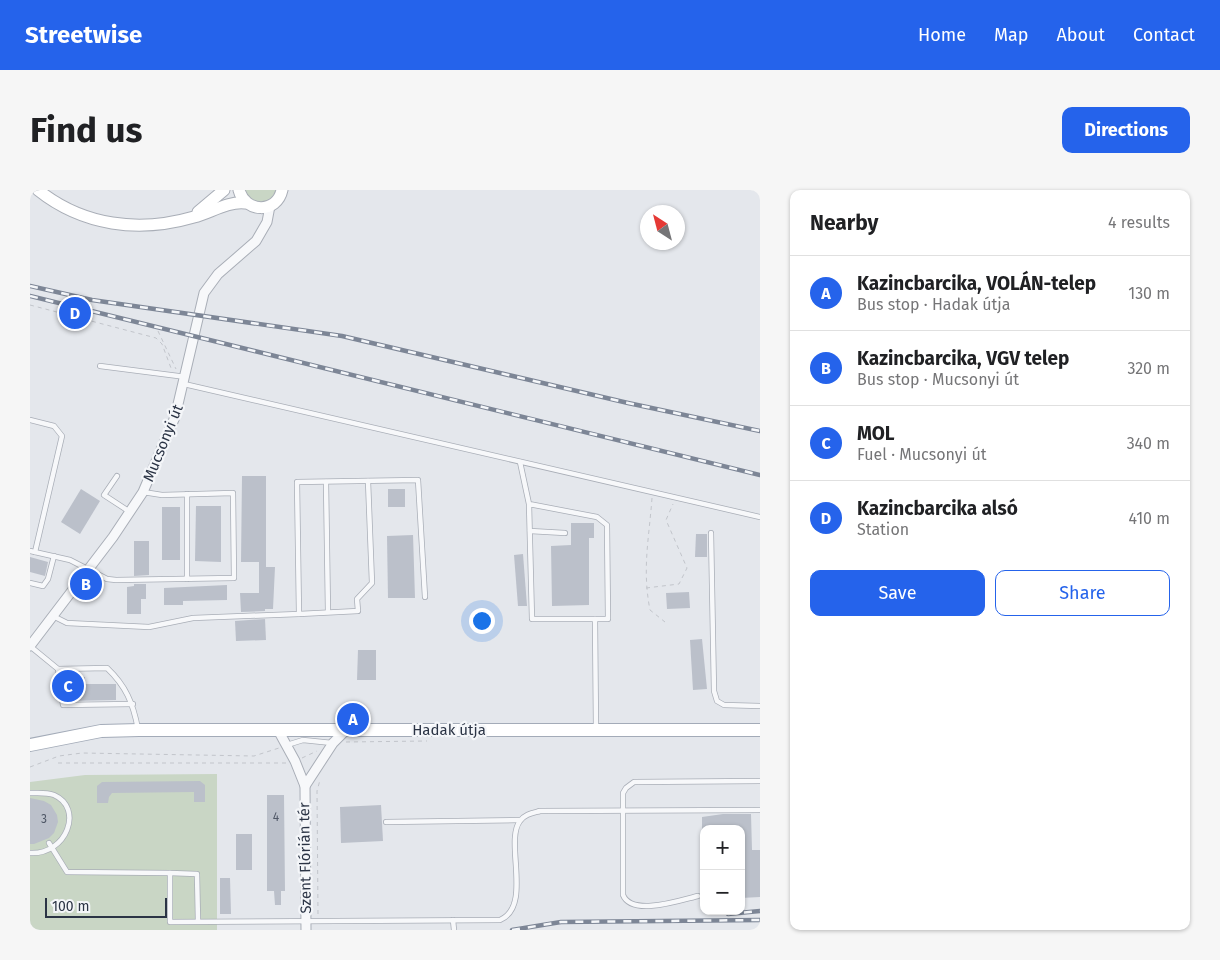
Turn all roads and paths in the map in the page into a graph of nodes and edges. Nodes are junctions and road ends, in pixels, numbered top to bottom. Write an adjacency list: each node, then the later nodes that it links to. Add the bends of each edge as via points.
1 (38, 190): 9 (main road, via 75,214 104,223 150,226)
2 (224, 190): 9 (main road)
3 (238, 190): 5 (main road); 7 (main road)
4 (282, 190): 6 (main road, via 278,200)
5 (245, 203): 7 (main road); 8 (main road)
6 (270, 206): 8 (main road); 10 (street, Mucsonyi út)
7 (224, 207): 9 (main road)
8 (256, 208): 10 (street)
9 (185, 220)
10 (264, 228): 15 (street, Mucsonyi út, via 256,241 218,274 204,293)
11 (30, 305): 14 (path, via 156,338 165,350)
12 (158, 332): 15 (path)
13 (100, 366): 14 (lane)
14 (174, 375): 15 (lane)
15 (183, 379): 17 (lane); 21 (street, Mucsonyi út, via 169,434)
16 (30, 420): 31 (lane, via 54,426 62,436)
17 (520, 462): 22 (lane); 25 (lane)
18 (117, 476): 26 (lane, via 104,495)
19 (368, 481): 20 (lane); 37 (lane, via 418,480); 38 (lane, via 372,582 357,599 358,611)
20 (326, 482): 38 (lane); 39 (lane, via 297,482)
21 (143, 492): 23 (lane); 26 (street, Mucsonyi út)
22 (653, 492): 24 (lane); 36 (path, via 644,562)
23 (186, 494): 34 (lane); 34 (lane, via 233,494 234,578)
24 (675, 498): 27 (lane); 36 (path, via 666,520 687,568 679,584)
25 (529, 504): 28 (lane); 41 (lane, via 597,517 607,525 608,619)
26 (131, 512): 33 (street, Mucsonyi út)
27 (760, 518)
28 (530, 531): 29 (lane); 41 (lane, via 532,619)
29 (565, 533)
30 (711, 533): 46 (lane, via 716,701 724,705)
31 (33, 551): 32 (lane)
32 (54, 556): 33 (lane); 35 (lane, via 43,586)
33 (88, 569): 34 (lane, via 116,580); 40 (street, Mucsonyi út)
34 (187, 579)
35 (30, 582)
36 (645, 588): 42 (path, via 650,610)
37 (425, 597)
38 (328, 612): 39 (lane)
39 (299, 614): 40 (lane, via 193,618 149,627 68,623)
40 (54, 616): 43 (street, Mucsonyi út)
41 (596, 619): 50 (lane)
42 (664, 622)
43 (30, 646): 44 (lane)
44 (58, 669): 45 (lane, via 106,668 122,684); 45 (lane, via 63,705)
45 (133, 704): 47 (lane)
46 (760, 706)
47 (139, 730): 48 (main road, Hadak útja); 52 (main road, Hadak útja, via 101,731)
48 (278, 730): 49 (main road, Hadak útja); 55 (street, Szent Flórián tér)
49 (346, 730): 50 (main road, Hadak útja); 53 (street, Szent Flórián tér)
50 (596, 730): 51 (main road, Hadak útja)
51 (760, 730)
52 (60, 740): 54 (main road); 57 (main road)
53 (333, 743): 55 (lane, via 302,740); 63 (street, Szent Flórián tér)
54 (30, 745)
55 (287, 745): 58 (street, Szent Flórián tér); 60 (path, via 254,756 82,753 59,756)
56 (318, 750): 58 (path)
57 (30, 754)
58 (295, 761): 59 (path, via 268,764); 63 (street, Szent Flórián tér)
59 (58, 762)
60 (30, 767)
61 (321, 777): 76 (path, via 317,791)
62 (760, 782): 66 (lane, via 634,782 624,790)
63 (305, 786): 77 (street, Szent Flórián tér)
64 (30, 793): 70 (lane, via 56,796 67,810 66,834)
65 (760, 810): 66 (lane)
66 (623, 811): 67 (lane, via 540,811); 73 (lane, via 623,894 626,900 633,905 660,905)
67 (520, 820): 68 (lane); 74 (lane, via 516,828 516,896 509,914 500,920)
68 (386, 822)
69 (49, 843): 70 (lane)
70 (53, 849): 71 (lane); 72 (lane, via 67,872)
71 (30, 853)
72 (170, 873): 75 (lane, via 197,874); 75 (lane, via 170,922)
73 (698, 896)
74 (453, 920): 76 (lane); 78 (lane)
75 (198, 921): 77 (lane)
76 (318, 921): 77 (lane)
77 (306, 926)
78 (454, 930)

